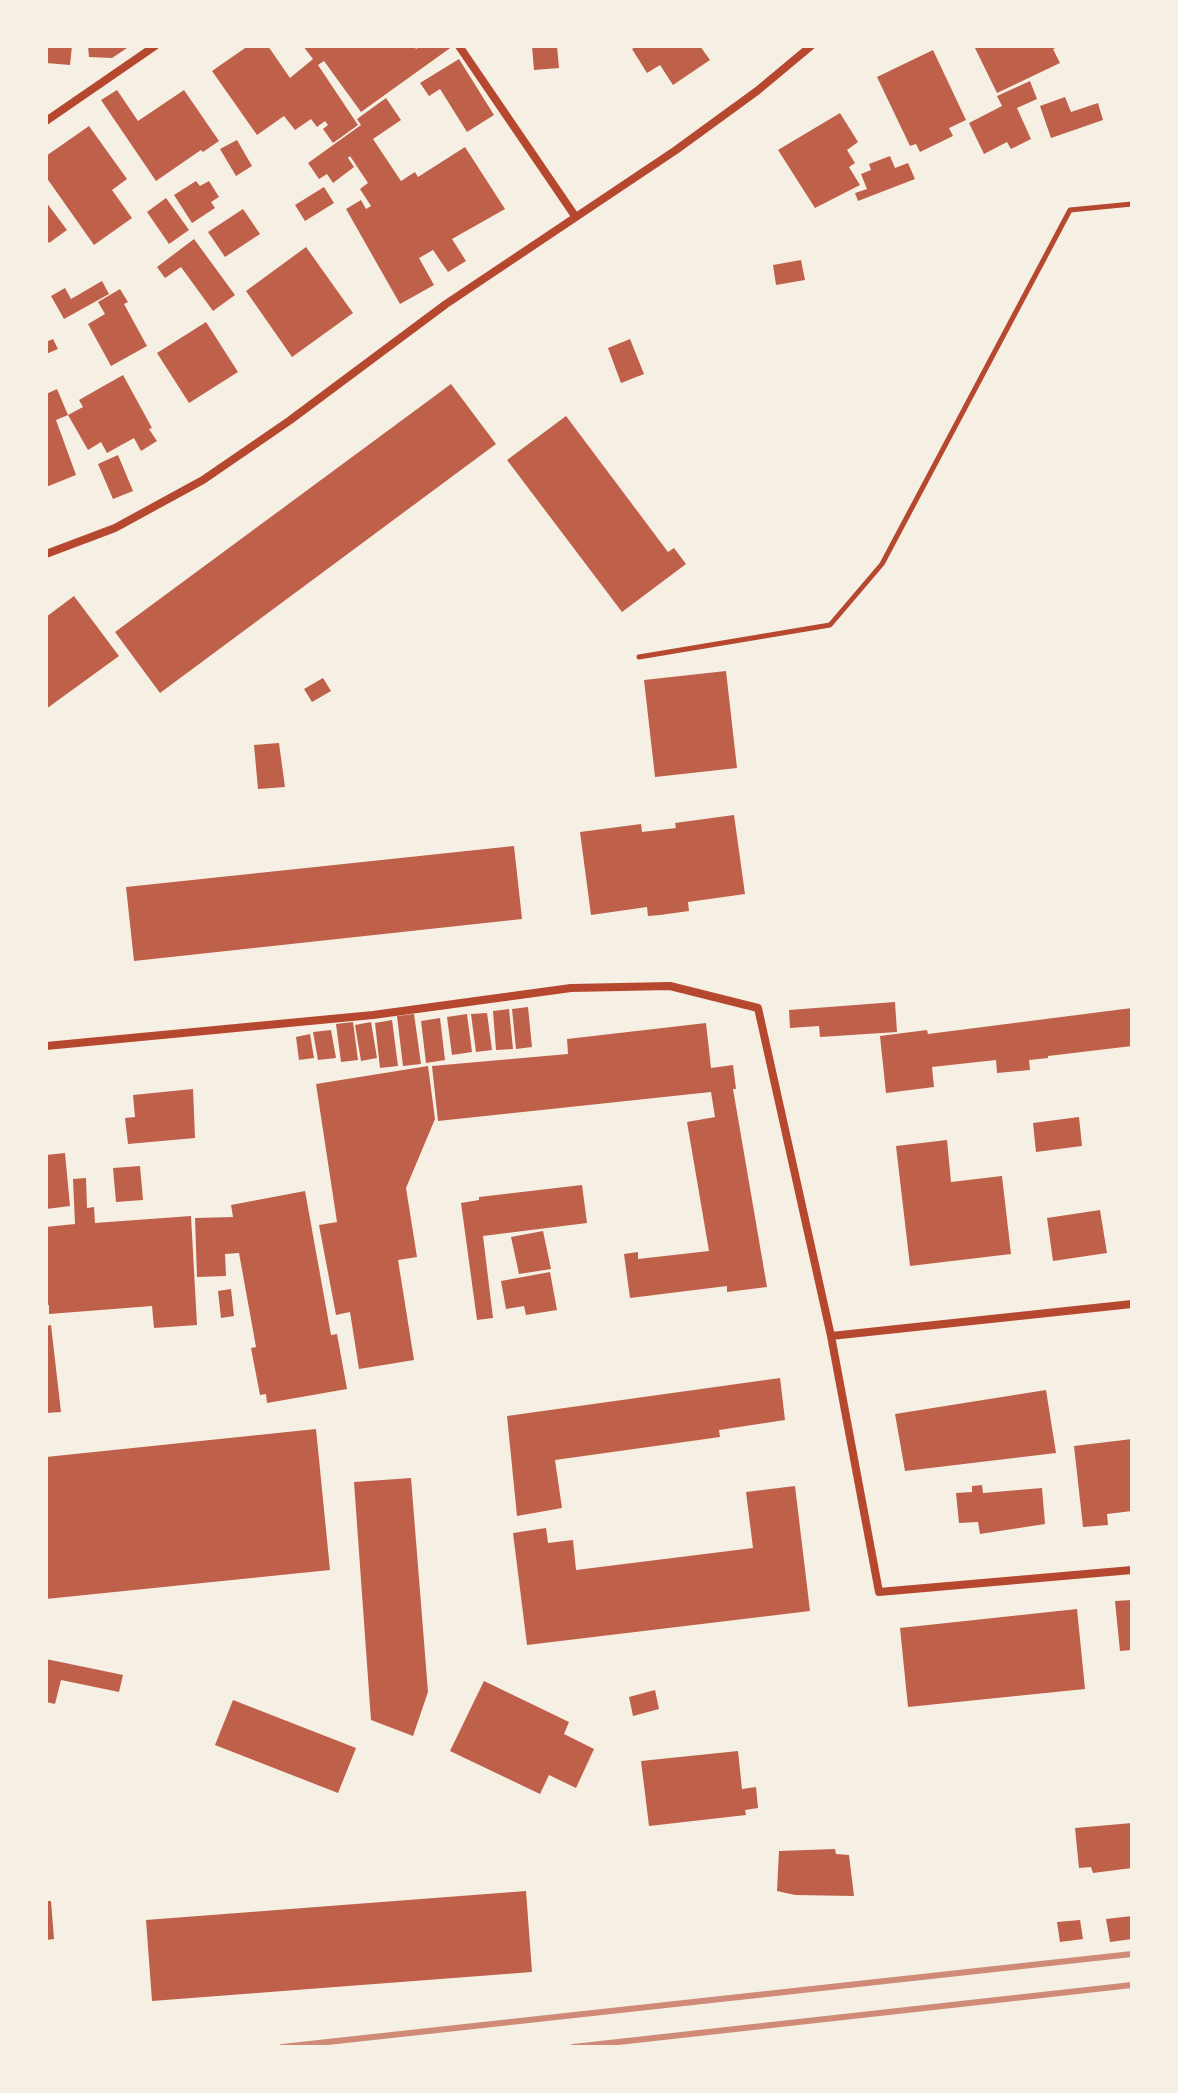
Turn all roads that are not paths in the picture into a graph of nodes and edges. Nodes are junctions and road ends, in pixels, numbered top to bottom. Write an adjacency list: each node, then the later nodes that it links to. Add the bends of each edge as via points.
1 (155, 46): 4 (street)
2 (459, 46): 5 (street)
3 (811, 46): 5 (street, via 676,150)
4 (46, 121)
5 (575, 216): 6 (street, via 203,480 115,528)
6 (46, 554)
7 (46, 1046): 9 (street, via 373,1015 571,988 670,986 758,1008)
8 (1132, 1304): 9 (street)
9 (831, 1336): 10 (street, via 879,1592)
10 (1132, 1570)

